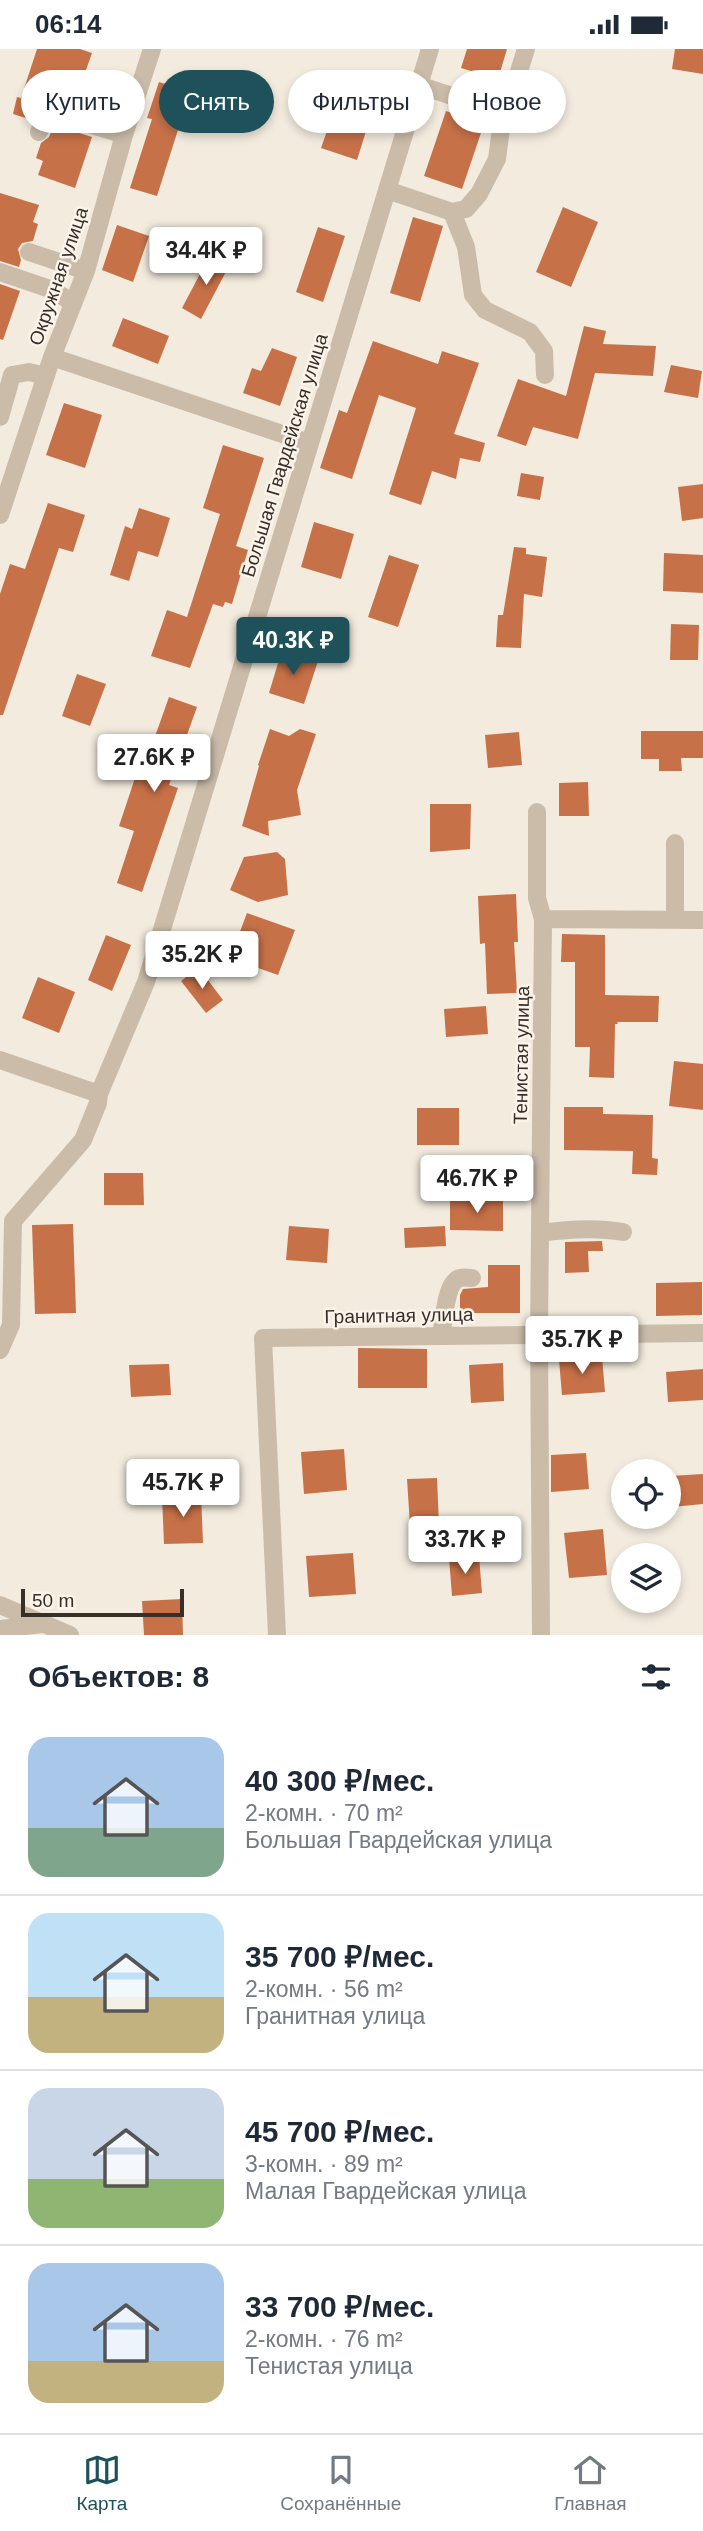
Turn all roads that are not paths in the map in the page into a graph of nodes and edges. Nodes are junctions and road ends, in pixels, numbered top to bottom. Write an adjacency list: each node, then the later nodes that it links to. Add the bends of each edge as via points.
1 (152, 49): 9 (street, Окружная улица)
2 (430, 49): 4 (street, Большая Гвардейская улица)
3 (526, 49): 5 (street)
4 (424, 70)
5 (520, 70)
6 (118, 133): 9 (street)
7 (405, 133): 10 (street, Большая Гвардейская улица)
8 (500, 133): 11 (street, via 497,159 480,194 466,209)
9 (124, 135): 13 (street, Окружная улица)
10 (387, 190): 11 (street); 20 (street, Большая Гвардейская улица)
11 (452, 212): 18 (street, via 466,247 473,295 485,310 530,332 544,351)
12 (29, 252): 13 (street)
13 (86, 271): 15 (street, Окружная улица)
14 (0, 272): 15 (street, via 53,290)
15 (73, 303): 16 (street, Окружная улица)
16 (52, 357): 17 (street, Окружная улица); 20 (street)
17 (46, 376): 19 (street, via 12,375); 21 (street, Окружная улица)
18 (545, 376)
19 (0, 417)
20 (309, 443): 28 (street, Большая Гвардейская улица, via 146,982)
21 (0, 515)
22 (537, 812): 24 (street, Тенистая улица, via 537,898)
23 (675, 843): 25 (street)
24 (543, 919): 25 (street); 30 (street, Тенистая улица)
25 (675, 919): 26 (street)
26 (703, 920)
27 (0, 1060): 28 (street)
28 (99, 1094): 35 (street, Большая Гвардейская улица, via 83,1140 13,1221 12,1325)
29 (623, 1232): 30 (street)
30 (540, 1233): 33 (street, Тенистая улица)
31 (472, 1278): 34 (street, via 461,1278 449,1291)
32 (703, 1333): 33 (street, Гранитная улица)
33 (539, 1335): 34 (street, Гранитная улица); 41 (street, Тенистая улица)
34 (442, 1336): 40 (street, Гранитная улица, via 263,1338)
35 (0, 1350)
36 (0, 1605): 37 (street)
37 (43, 1624): 38 (street); 39 (street)
38 (0, 1629)
39 (70, 1635)
40 (278, 1635)
41 (541, 1635)

